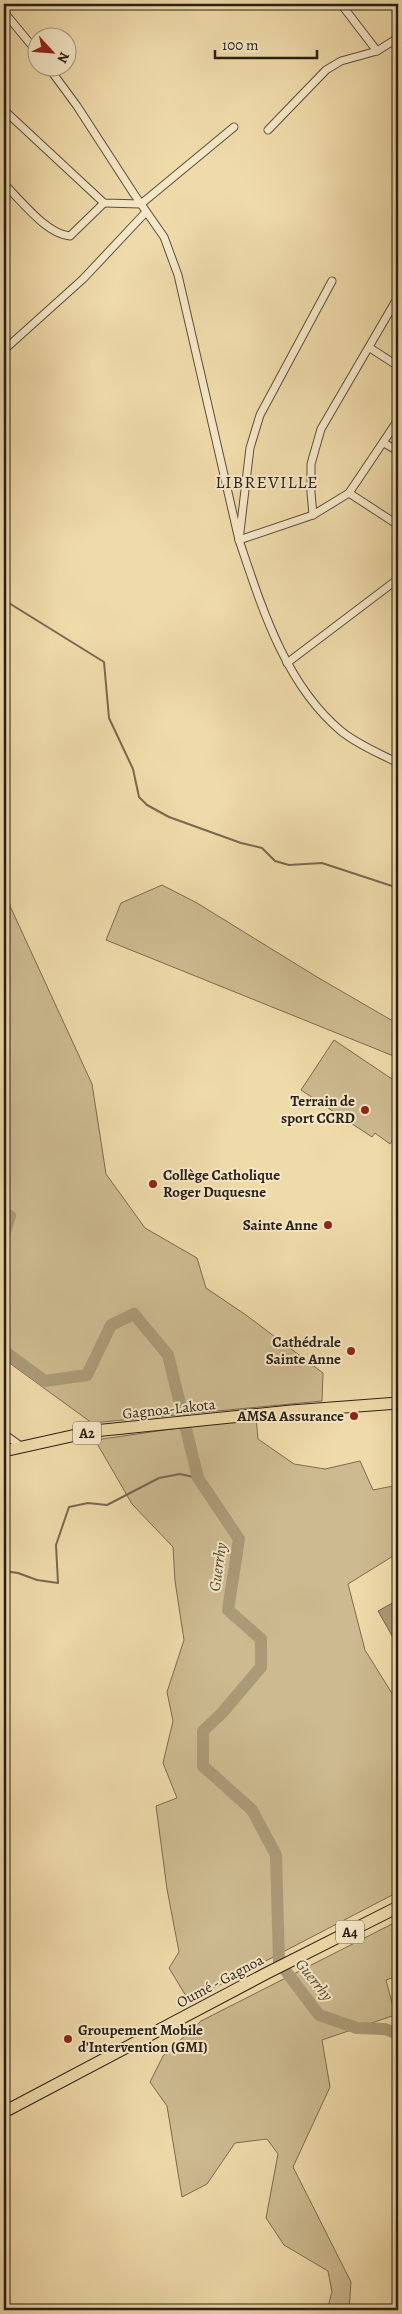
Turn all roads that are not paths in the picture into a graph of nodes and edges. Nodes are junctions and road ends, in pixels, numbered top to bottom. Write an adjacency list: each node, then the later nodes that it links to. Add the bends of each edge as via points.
1 (11, 4): 3 (street)
2 (341, 4): 7 (street)
3 (4, 9)
4 (4, 12): 6 (street)
5 (398, 38): 7 (street)
6 (28, 41)
7 (377, 51): 11 (street, via 341,61 326,70)
8 (56, 78): 14 (street)
9 (4, 110): 13 (street)
10 (234, 127): 14 (street)
11 (268, 130)
12 (4, 184): 13 (street, via 52,230 62,235 70,236)
13 (104, 203): 14 (street)
14 (141, 204): 15 (street)
15 (146, 212): 19 (street, via 83,279); 27 (street, via 164,237 178,275)
16 (332, 282): 27 (street, via 260,416 250,448)
17 (398, 297): 18 (street)
18 (370, 348): 20 (street); 25 (street, via 321,429 312,464 310,492)
19 (4, 350)
20 (398, 366)
21 (398, 420): 22 (street)
22 (384, 443): 23 (street); 24 (street)
23 (398, 451)
24 (350, 493): 25 (street); 26 (street)
25 (313, 515): 27 (street)
26 (398, 525)
27 (239, 540): 29 (street)
28 (398, 579): 29 (street)
29 (287, 663): 30 (street, via 302,688 343,732)
30 (398, 763)
31 (398, 1403): 33 (main road, Gagnoa-Lakota / A2, via 94,1431)
32 (4, 1434): 33 (street)
33 (22, 1447): 34 (main road, Gagnoa-Lakota / A2)
34 (4, 1451)
35 (398, 1907): 36 (main road, Oumé - Gagnoa / A4)
36 (4, 2112)

